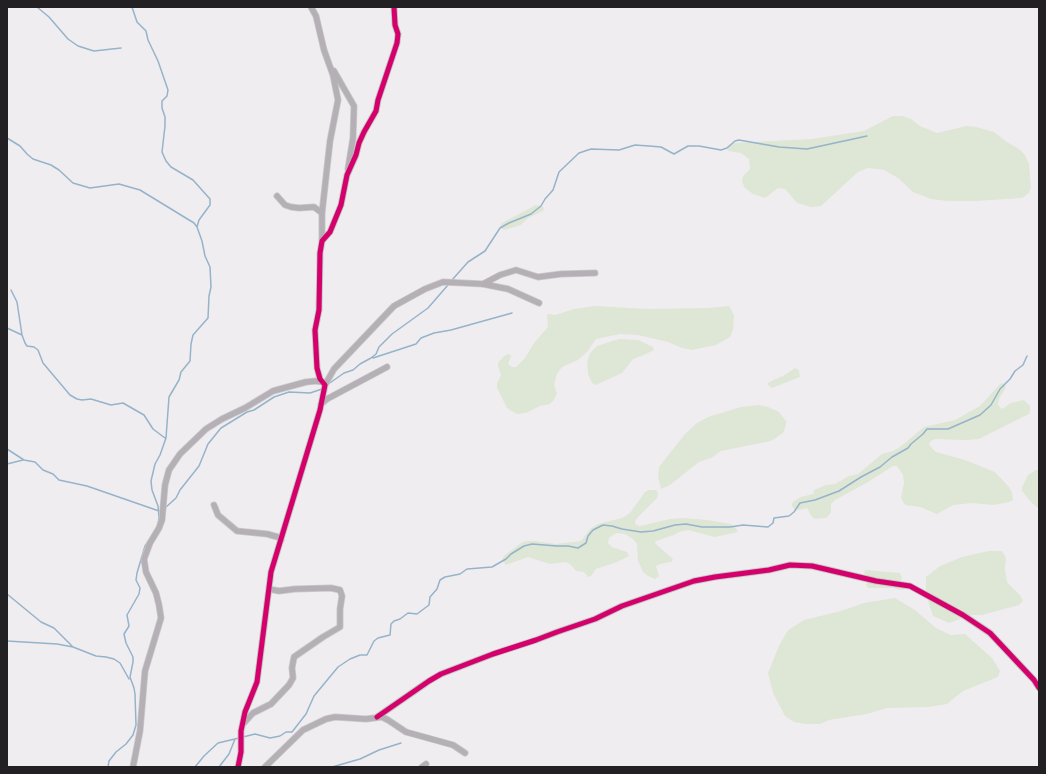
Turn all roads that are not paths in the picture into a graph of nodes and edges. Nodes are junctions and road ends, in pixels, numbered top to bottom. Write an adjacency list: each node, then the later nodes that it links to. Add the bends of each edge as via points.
1 (311, 7): 3 (street, via 316,16)
2 (394, 7): 4 (street, via 397,43 376,112 364,132)
3 (328, 60): 4 (street, via 354,106 353,138); 6 (street, via 338,100 330,141)
4 (347, 175): 7 (street, via 330,232)
5 (278, 196): 6 (street, via 285,205 299,208 314,207)
6 (322, 213): 7 (street)
7 (322, 241): 12 (street, via 319,310 315,330 317,368)
8 (595, 273): 9 (street, via 538,277 516,270)
9 (483, 284): 10 (street, via 508,289); 12 (street, via 443,282 394,306 334,369)
10 (539, 303)
11 (387, 367): 13 (street)
12 (324, 384): 13 (street); 21 (street, via 316,381 306,382 273,391 222,419 206,429 180,454 169,470 160,528 150,543 144,559 146,572 160,605 161,618 145,671 140,731)
13 (321, 404): 15 (street)
14 (214, 505): 15 (street, via 218,515 237,531 267,534)
15 (281, 540): 16 (street)
16 (268, 589): 19 (street, via 257,682); 19 (street, via 340,590 340,627 294,658 293,678 289,685 271,704 253,713)
17 (1039, 688): 18 (street, via 990,633 910,586 812,566 790,565 694,582 622,606 595,619 441,674)
18 (377, 718): 20 (street, via 382,717 406,732 453,745); 23 (street, via 326,719 303,730)
19 (243, 724): 22 (street)
20 (465, 753)
21 (133, 767)
22 (238, 767)
23 (265, 767)

